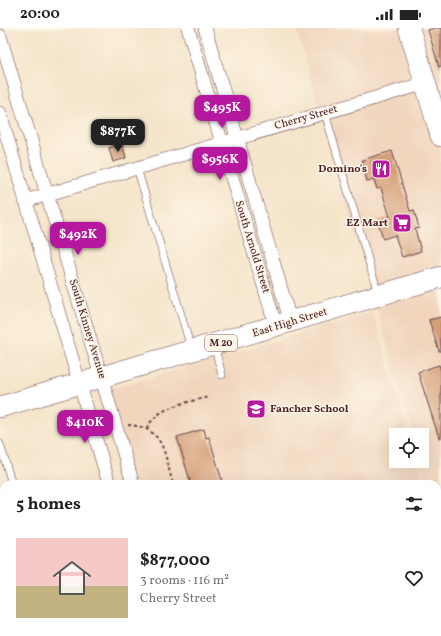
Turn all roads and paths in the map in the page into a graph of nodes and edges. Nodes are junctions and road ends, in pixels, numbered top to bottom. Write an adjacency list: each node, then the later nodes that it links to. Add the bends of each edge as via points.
1 (188, 28): 10 (street, South Arnold Street)
2 (204, 28): 9 (street, South Arnold Street)
3 (409, 28): 5 (main road)
4 (0, 36): 12 (street, South Kinney Avenue)
5 (426, 83): 7 (street, Cherry Street); 8 (main road)
6 (0, 113): 13 (street, South Kinney Avenue)
7 (326, 113): 9 (street, Cherry Street); 15 (lane)
8 (441, 136)
9 (237, 138): 10 (street, Cherry Street); 16 (street, South Arnold Street)
10 (222, 142): 11 (street, Cherry Street); 16 (street, South Arnold Street)
11 (137, 168): 12 (street, Cherry Street); 18 (lane)
12 (47, 195): 13 (street, Cherry Street); 20 (street, South Kinney Avenue)
13 (25, 201): 21 (street, South Kinney Avenue)
14 (441, 277): 15 (main road, East High Street / M 20)
15 (379, 296): 16 (main road, East High Street / M 20)
16 (284, 325): 17 (main road, East High Street / M 20)
17 (214, 345): 18 (main road, East High Street / M 20); 19 (lane)
18 (191, 352): 20 (main road, East High Street / M 20)
19 (222, 375)
20 (101, 378): 21 (main road, East High Street / M 20); 29 (street, South Kinney Avenue)
21 (80, 385): 23 (main road, East High Street / M 20); 28 (street, South Kinney Avenue)
22 (208, 397): 25 (path, via 164,410)
23 (0, 408)
24 (128, 425): 25 (path)
25 (147, 428): 30 (path, via 161,443)
26 (0, 444): 27 (lane)
27 (11, 480)
28 (109, 480)
29 (131, 480)
30 (173, 480)

